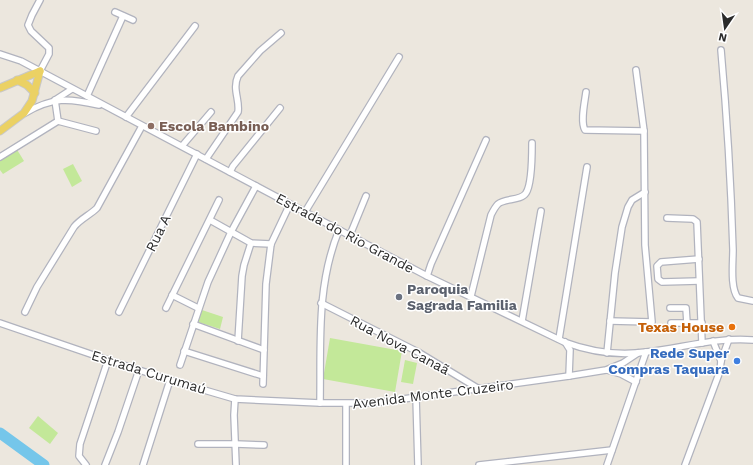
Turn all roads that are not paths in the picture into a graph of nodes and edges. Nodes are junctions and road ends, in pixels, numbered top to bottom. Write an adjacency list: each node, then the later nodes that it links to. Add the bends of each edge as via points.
1 (40, 0): 11 (street, via 28,25 49,48 49,54)
2 (115, 12): 3 (street)
3 (123, 16): 4 (street); 17 (street)
4 (133, 20)
5 (195, 26): 23 (street)
6 (281, 33): 34 (street, via 260,51 238,76 235,86 238,112)
7 (721, 50): 56 (street, via 732,220 733,282 738,298)
8 (0, 54): 11 (street, via 15,58)
9 (399, 57): 42 (street)
10 (636, 70): 28 (street)
11 (40, 71): 12 (main road); 14 (street, Estrada do Rio Grande); 16 (main road, Estrada do Rio Grande)
12 (17, 80): 13 (main road); 16 (main road, via 27,84)
13 (0, 88)
14 (72, 89): 17 (street, Estrada do Rio Grande); 18 (street)
15 (586, 92): 28 (street, via 583,121 585,130)
16 (35, 94): 22 (main road, Estrada do Rio Grande)
17 (87, 96): 19 (street, Estrada do Rio Grande)
18 (55, 100): 19 (street, Estrada do Rio Grande, via 73,100); 22 (street, Estrada do Rio Grande); 24 (street)
19 (107, 107): 23 (street, Estrada do Rio Grande)
20 (280, 108): 36 (street)
21 (211, 112): 31 (street)
22 (24, 113): 26 (main road, Estrada do Rio Grande)
23 (126, 117): 25 (street, Estrada do Rio Grande)
24 (58, 121): 27 (street); 33 (street)
25 (142, 126): 31 (street, Estrada do Rio Grande); 61 (street, via 97,208 74,227 37,287)
26 (0, 131)
27 (96, 131)
28 (644, 131): 38 (street)
29 (486, 140): 52 (street)
30 (532, 143): 55 (street, via 526,193 495,207)
31 (182, 146): 32 (street, Estrada do Rio Grande)
32 (197, 154): 34 (street, Estrada do Rio Grande); 62 (street, Rua A)
33 (0, 157)
34 (206, 159): 36 (street, Estrada do Rio Grande)
35 (587, 167): 73 (street)
36 (230, 172): 37 (street, Estrada do Rio Grande)
37 (256, 186): 41 (street, Estrada do Rio Grande); 47 (street)
38 (645, 192): 64 (street, via 632,200 624,220); 64 (street, via 646,268 652,322)
39 (366, 196): 48 (street)
40 (219, 200): 45 (street)
41 (290, 204): 42 (street, Estrada do Rio Grande); 50 (street)
42 (304, 212): 46 (street, Estrada do Rio Grande)
43 (542, 212): 63 (street)
44 (667, 218): 51 (street, via 693,219 697,222)
45 (210, 220): 47 (street); 54 (street)
46 (339, 230): 48 (street, Estrada do Rio Grande); 57 (street, via 328,260)
47 (231, 232): 49 (street); 59 (street)
48 (350, 235): 52 (street, Estrada do Rio Grande)
49 (251, 242): 50 (street); 72 (street, via 242,276)
50 (271, 244): 78 (street, via 266,284)
51 (699, 259): 53 (street); 53 (street, via 661,262 657,266 658,279 662,282)
52 (428, 276): 55 (street, Estrada do Rio Grande)
53 (699, 281): 68 (street)
54 (172, 295): 58 (street); 59 (street)
55 (471, 296): 63 (street, Estrada do Rio Grande)
56 (753, 301)
57 (321, 303): 92 (street, Rua Nova Canaã, via 418,352); 95 (street)
58 (166, 308)
59 (198, 308): 69 (street)
60 (670, 308): 67 (street, via 686,308)
61 (25, 312)
62 (119, 312)
63 (522, 321): 73 (street, Estrada do Rio Grande)
64 (610, 321): 80 (street)
65 (0, 323): 82 (street, Estrada Curumaú)
66 (671, 323): 67 (street)
67 (686, 323): 68 (street)
68 (702, 323): 75 (street)
69 (193, 324): 72 (street); 77 (street)
70 (729, 339): 71 (street); 74 (street); 83 (street)
71 (753, 340)
72 (238, 341): 78 (street)
73 (562, 341): 76 (street)
74 (713, 341): 75 (street); 83 (street)
75 (702, 343): 79 (street)
76 (572, 348): 80 (street); 88 (street)
77 (184, 350): 84 (street); 87 (street)
78 (264, 350): 87 (street)
79 (646, 352): 81 (street); 90 (street)
80 (607, 353): 81 (street)
81 (638, 353): 86 (street, Avenida Monte Cruzeiro, via 623,364)
82 (108, 360): 85 (street, Estrada Curumaú); 101 (street, via 79,451 79,456)
83 (721, 361): 109 (street, via 720,371)
84 (180, 365)
85 (139, 370): 89 (street, Estrada Curumaú); 102 (street)
86 (606, 370): 88 (street, Avenida Monte Cruzeiro); 90 (street, Avenida Monte Cruzeiro)
87 (263, 376): 91 (street)
88 (569, 376): 92 (street, Avenida Monte Cruzeiro)
89 (170, 380): 94 (street, Estrada Curumaú); 103 (street)
90 (636, 382): 100 (street)
91 (263, 384)
92 (479, 389): 93 (street, Avenida Monte Cruzeiro)
93 (416, 397): 96 (street, Avenida Monte Cruzeiro); 106 (street)
94 (235, 399): 95 (street, Avenida Monte Cruzeiro); 98 (street)
95 (320, 404): 96 (street, Avenida Monte Cruzeiro)
96 (346, 404): 105 (street)
97 (198, 444): 98 (street)
98 (236, 444): 99 (street); 104 (street)
99 (264, 445)
100 (612, 450): 107 (street); 108 (street)
101 (86, 465)
102 (105, 465)
103 (143, 465)
104 (234, 465)
105 (346, 465)
106 (418, 465)
107 (479, 465)
108 (607, 465)
109 (686, 465)

